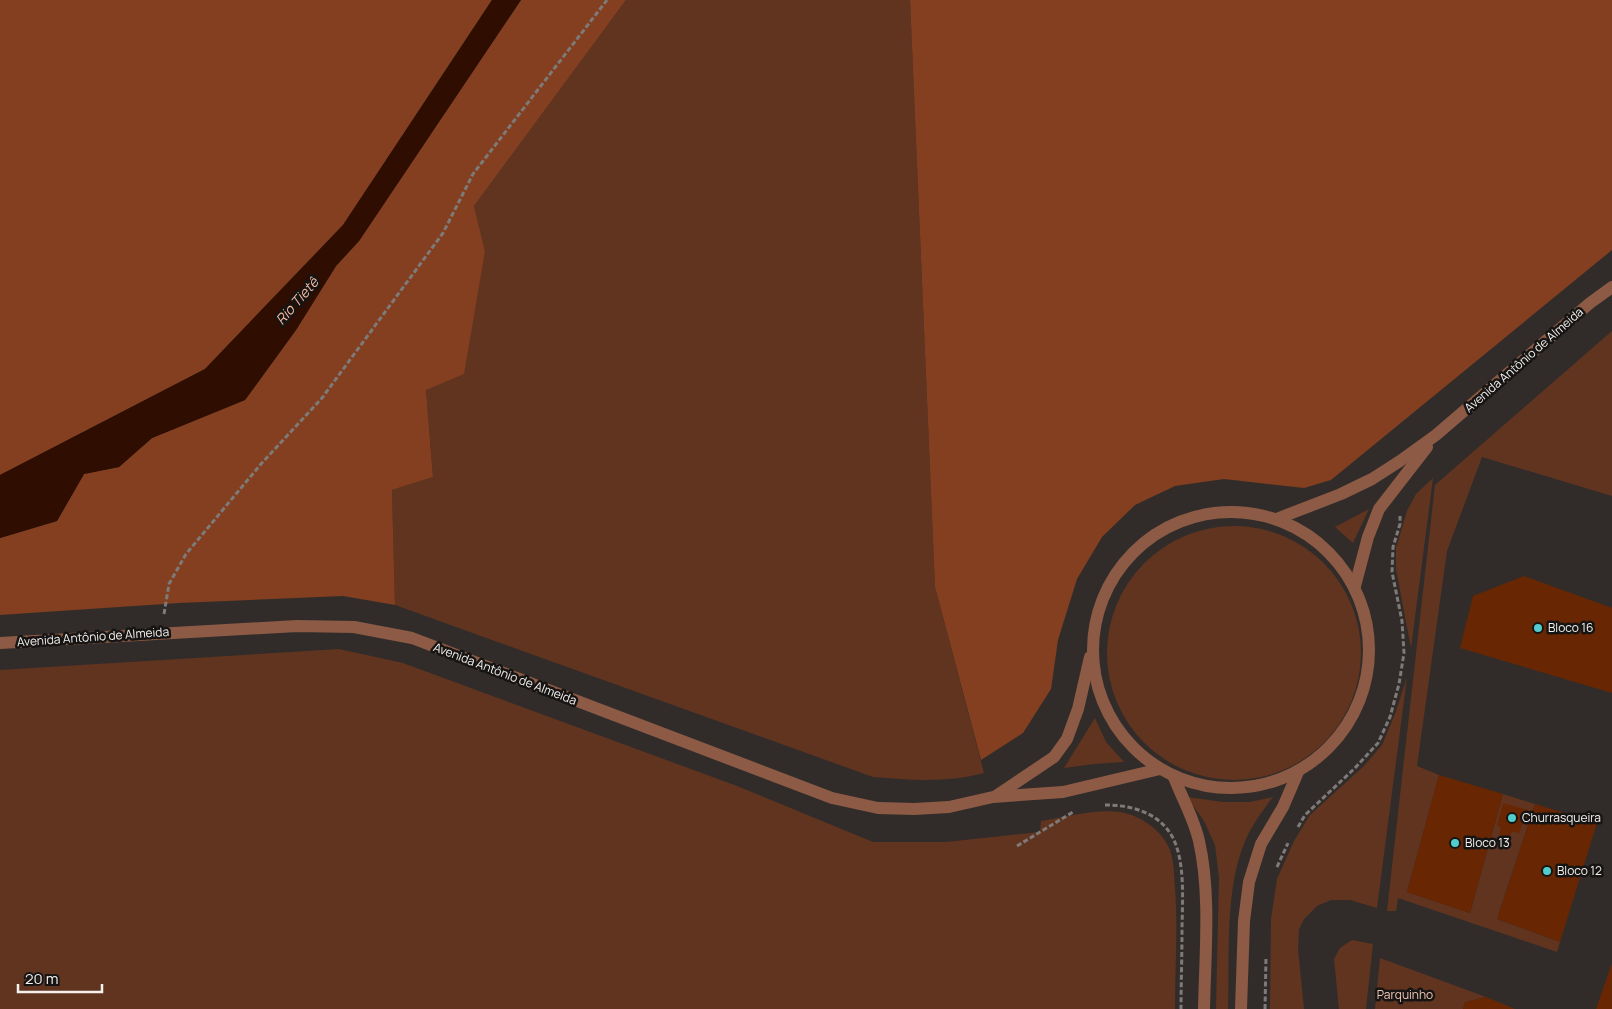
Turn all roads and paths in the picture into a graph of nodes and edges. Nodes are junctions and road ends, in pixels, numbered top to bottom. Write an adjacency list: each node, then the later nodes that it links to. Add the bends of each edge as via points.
1 (607, 0): 7 (path, via 473,174 443,233 322,398 261,464 186,554 169,584)
2 (1612, 287): 3 (street, Avenida Antônio de Almeida)
3 (1436, 435): 4 (street, Avenida Antônio de Almeida); 5 (street, Avenida Antônio de Almeida, via 1372,479)
4 (1397, 485): 6 (street, Avenida Antônio de Almeida, via 1379,509); 16 (path, via 1400,524 1393,547 1392,572 1402,621 1404,653 1390,717 1378,743 1305,815)
5 (1279, 518): 6 (street, Avenida Antônio de Almeida, via 1310,534 1336,558); 9 (street, Avenida Antônio de Almeida, via 1242,510 1204,512 1168,525 1144,541 1113,576 1098,611)
6 (1355, 586): 11 (street, Avenida Antônio de Almeida, via 1368,627 1369,670 1356,711 1347,725 1332,746)
7 (161, 632): 8 (street, Avenida Antônio de Almeida); 13 (street, Avenida Antônio de Almeida, via 354,627 412,638 832,798 878,808 914,809 949,807)
8 (0, 643)
9 (1092, 649): 10 (street, Avenida Antônio de Almeida, via 1097,685 1110,718 1132,747); 13 (street, Avenida Antônio de Almeida, via 1078,709 1067,738 1054,757)
10 (1160, 769): 12 (street, Avenida Antônio de Almeida); 13 (street, Avenida Antônio de Almeida, via 1063,792)
11 (1298, 772): 12 (street, Avenida Antônio de Almeida, via 1268,784 1234,789 1201,786); 23 (street, via 1283,808 1261,844 1249,882 1244,920)
12 (1174, 777): 22 (street, via 1199,840 1204,873)
13 (994, 797)
14 (1102, 805): 21 (path, via 1122,805 1145,811 1173,838 1180,864 1182,900)
15 (1080, 808): 18 (path)
16 (1296, 829)
17 (1292, 836): 19 (path)
18 (1017, 846)
19 (1276, 869)
20 (1266, 948): 24 (path)
21 (1181, 1009)
22 (1204, 1009)
23 (1241, 1009)
24 (1265, 1009)

